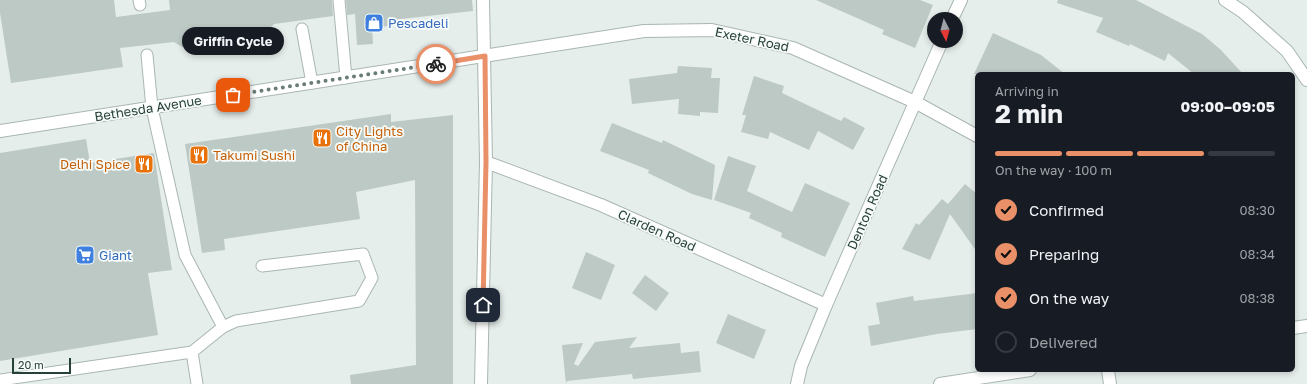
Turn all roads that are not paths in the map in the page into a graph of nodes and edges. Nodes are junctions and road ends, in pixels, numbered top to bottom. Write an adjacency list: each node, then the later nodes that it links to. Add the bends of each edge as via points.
1 (339, 0): 10 (lane)
2 (483, 0): 9 (street)
3 (961, 0): 5 (street)
4 (1225, 0): 11 (street, via 1243,12 1287,51)
5 (955, 12)
6 (302, 29): 12 (lane)
7 (939, 48): 13 (street, Denton Road)
8 (147, 55): 14 (lane)
9 (485, 56): 10 (street, Bethesda Avenue); 13 (street, Exeter Road, via 644,31 712,30 793,48); 17 (street)
10 (346, 78): 12 (street, Bethesda Avenue)
11 (1307, 80)
12 (312, 83): 14 (street, Bethesda Avenue)
13 (915, 102): 16 (street, Exeter Road); 19 (street, Denton Road)
14 (152, 108): 15 (street, Bethesda Avenue); 21 (lane, via 185,255)
15 (0, 131)
16 (975, 135)
17 (486, 162): 19 (street, Clarden Road, via 601,205); 28 (street)
18 (262, 266): 21 (lane, via 363,254 372,278 359,301 236,320)
19 (826, 305): 29 (street, Denton Road, via 801,366)
20 (1307, 326): 22 (street)
21 (223, 327): 23 (lane)
22 (1295, 328)
23 (192, 352): 26 (lane); 27 (lane)
24 (1017, 372): 30 (street)
25 (1108, 372): 31 (street)
26 (0, 380)
27 (197, 384)
28 (481, 384)
29 (797, 384)
30 (940, 384)
31 (1110, 384)

